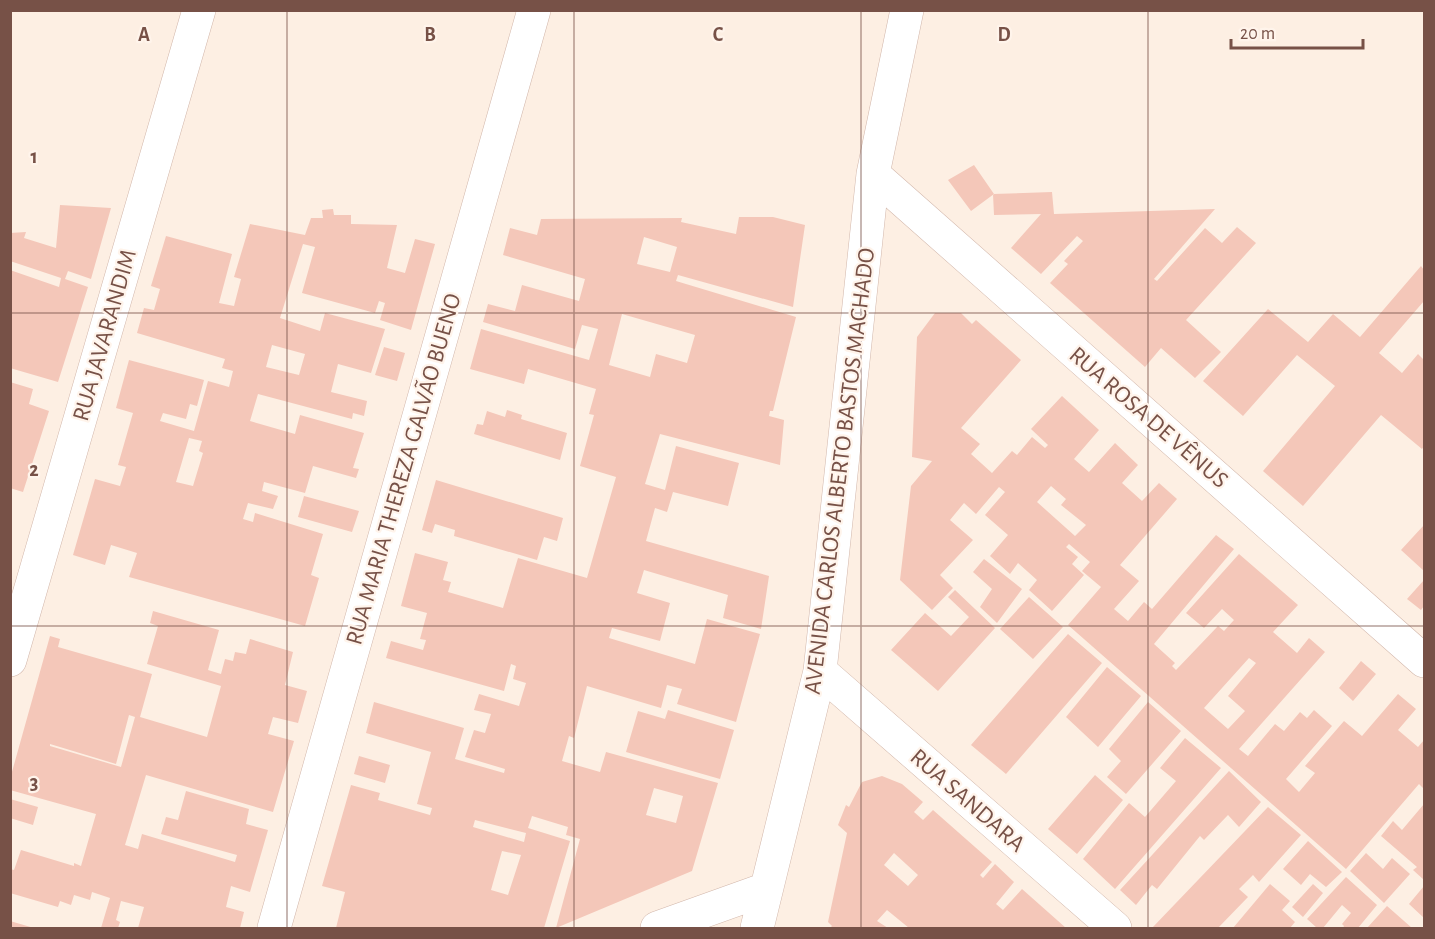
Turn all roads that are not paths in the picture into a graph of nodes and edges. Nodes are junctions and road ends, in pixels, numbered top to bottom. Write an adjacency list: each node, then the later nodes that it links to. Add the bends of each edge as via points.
1 (199, 10): 5 (street, RUA JAVARANDIM)
2 (534, 10): 9 (street, RUA MARIA THEREZA GALVÃO BUENO)
3 (907, 10): 4 (street, AVENIDA CARLOS ALBERTO BASTOS MACHADO)
4 (873, 174): 6 (street, RUA ROSA DE VÊNUS); 7 (street, AVENIDA CARLOS ALBERTO BASTOS MACHADO)
5 (10, 660)
6 (1425, 661)
7 (820, 671): 8 (street, AVENIDA CARLOS ALBERTO BASTOS MACHADO); 12 (street, RUA SANDARA)
8 (766, 889): 10 (street); 11 (street, AVENIDA CARLOS ALBERTO BASTOS MACHADO)
9 (274, 928)
10 (657, 928)
11 (757, 928)
12 (1115, 928)

